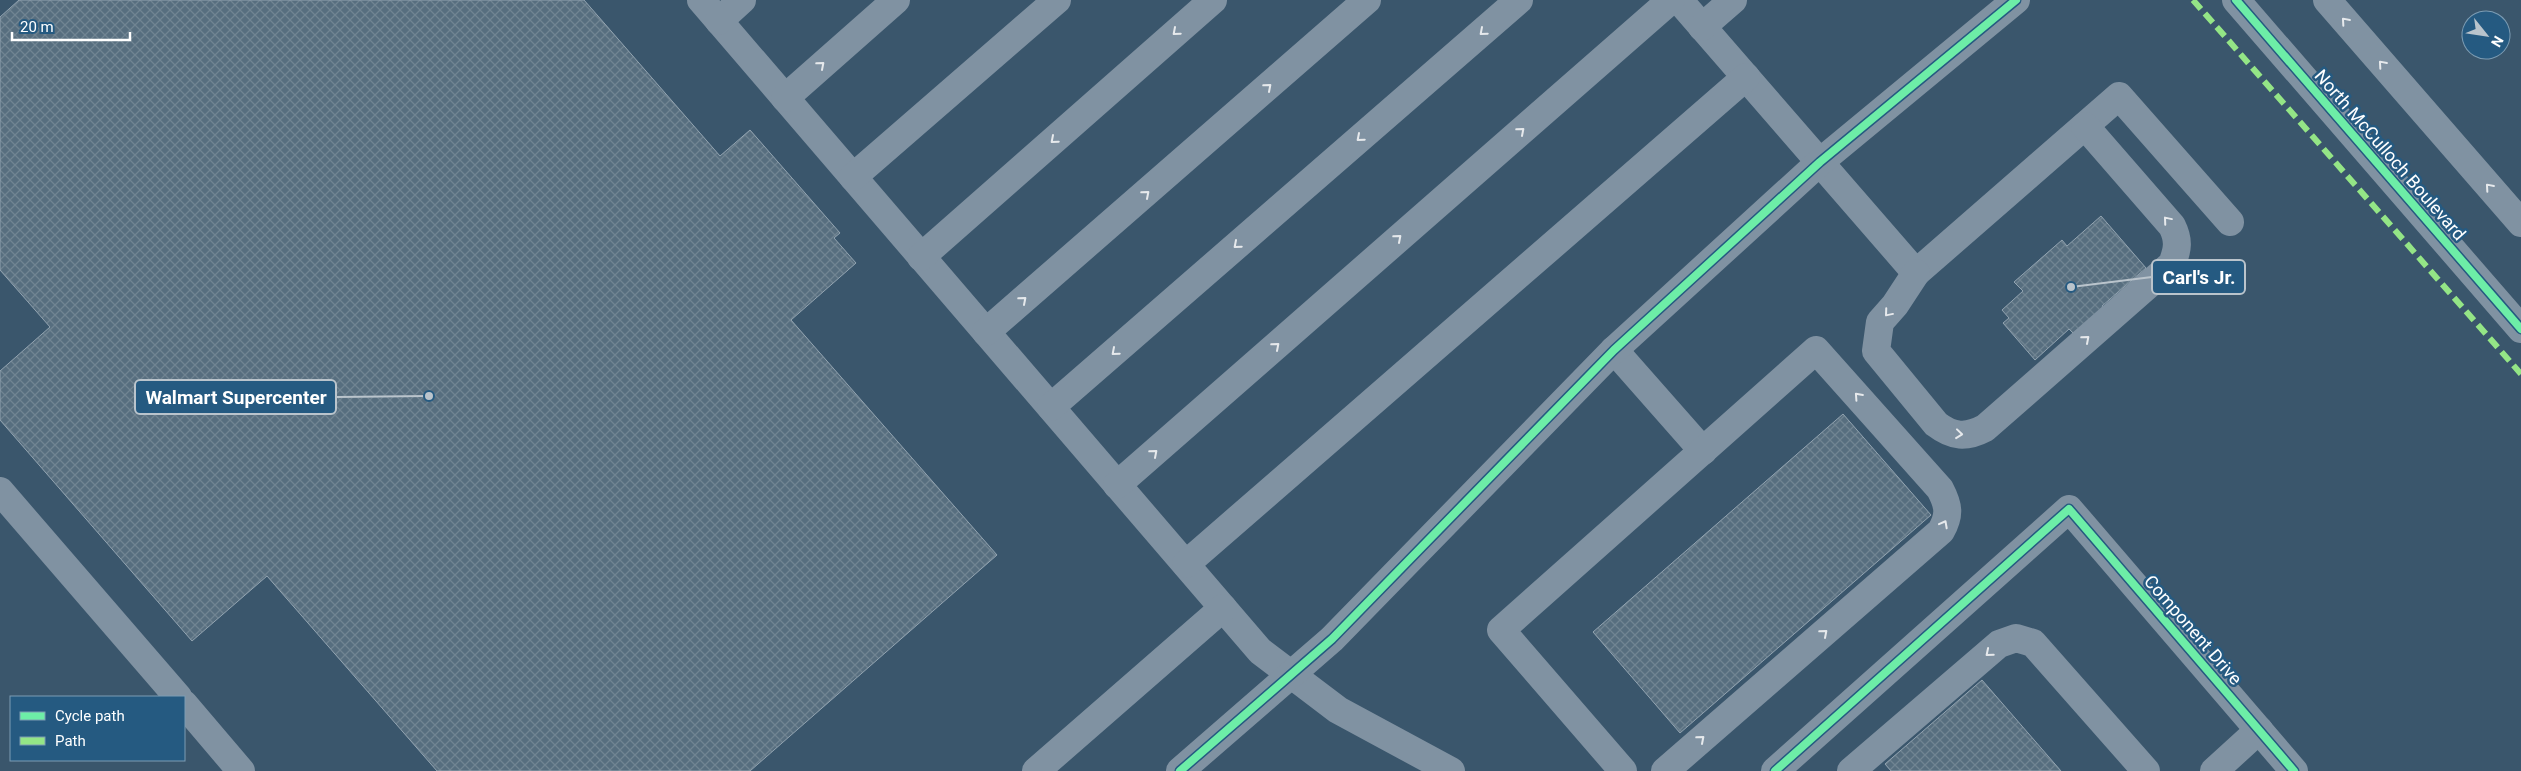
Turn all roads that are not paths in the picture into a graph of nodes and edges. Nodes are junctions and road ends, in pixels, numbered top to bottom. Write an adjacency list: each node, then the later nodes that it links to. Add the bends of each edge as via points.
1 (701, 0): 14 (street)
2 (742, 0): 14 (street)
3 (896, 0): 17 (street, one-way to 3)
4 (1057, 0): 20 (street)
5 (1213, 0): 23 (street, one-way to 23)
6 (1367, 0): 26 (street, one-way to 6)
7 (1520, 0): 28 (street, one-way to 28)
8 (1670, 0): 30 (street, one-way to 8)
9 (1679, 0): 15 (street)
10 (1733, 0): 15 (street)
11 (2016, 0): 19 (street)
12 (2236, 0): 25 (street, North McCulloch Boulevard)
13 (2327, 0): 22 (street, one-way to 13)
14 (719, 21): 17 (street)
15 (1702, 27): 16 (street)
16 (1746, 77): 19 (street); 32 (street)
17 (784, 98): 20 (street)
18 (2085, 126): 21 (street, via 2119,96); 24 (street); 24 (street, one-way to 18, via 1880,322 1876,351 1936,424 1959,436 1973,435 1985,428 2172,264 2178,251 2178,238 2172,226)
19 (1820, 162): 24 (street); 27 (street)
20 (853, 177): 23 (street)
21 (2230, 222)
22 (2521, 223)
23 (921, 257): 26 (street)
24 (1916, 272)
25 (2521, 330)
26 (986, 332): 28 (street)
27 (1614, 350): 29 (street); 34 (street, via 1332,638)
28 (1051, 407): 30 (street)
29 (1703, 451): 42 (street, via 1502,630); 43 (street, one-way to 29, via 1941,531 1948,518 1948,504 1940,489 1816,350)
30 (1117, 485): 32 (street)
31 (0, 491): 35 (street)
32 (1186, 564): 33 (street)
33 (1223, 608): 34 (street, via 1260,651); 39 (street)
34 (1291, 673): 40 (street); 41 (street, via 1338,710)
35 (177, 696)
36 (185, 705): 38 (street)
37 (2259, 730): 44 (street, Component Drive, via 2069,509); 47 (street); 48 (street, Component Drive)
38 (241, 771)
39 (1036, 771)
40 (1180, 771)
41 (1452, 771)
42 (1624, 771)
43 (1664, 771)
44 (1775, 771)
45 (1851, 771): 46 (street, one-way to 45, via 2034,643 2016,638 1999,644)
46 (2146, 771)
47 (2214, 771)
48 (2294, 771)

